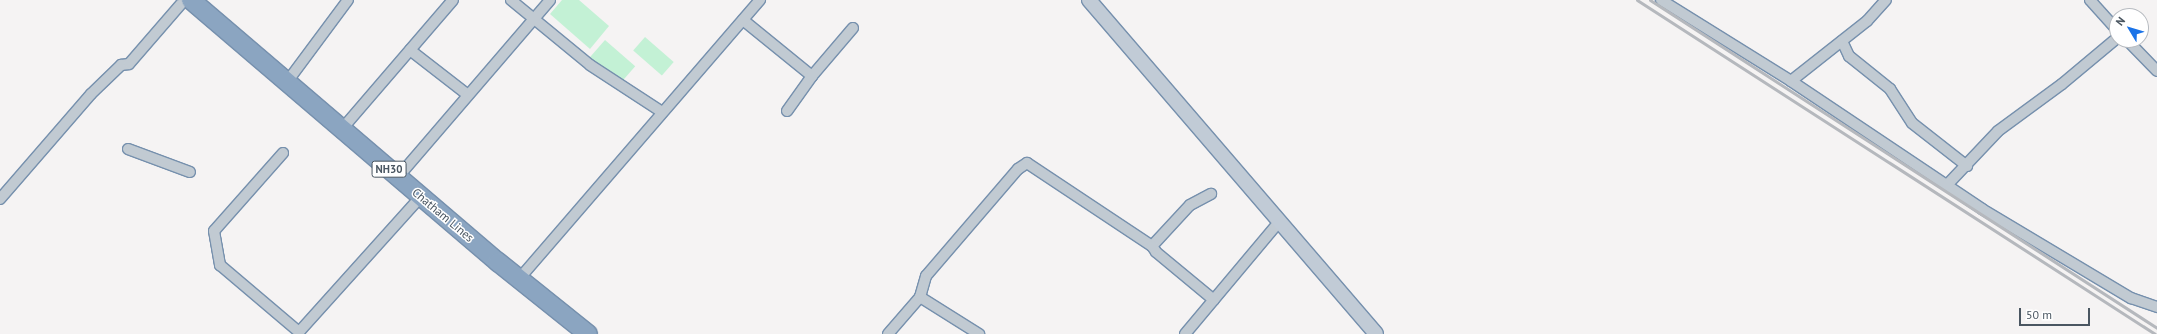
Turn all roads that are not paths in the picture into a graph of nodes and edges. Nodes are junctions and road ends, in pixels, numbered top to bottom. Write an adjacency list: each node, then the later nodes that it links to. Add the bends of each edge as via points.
1 (348, 0): 22 (street)
2 (453, 0): 18 (street)
3 (511, 0): 11 (street)
4 (550, 0): 11 (street)
5 (760, 0): 12 (street)
6 (1089, 0): 36 (street)
7 (1661, 0): 21 (street)
8 (1886, 0): 15 (street, via 1867,21)
9 (2090, 0): 13 (street)
10 (183, 1): 22 (highway, Chatham Lines / NH30); 34 (street, via 129,64 121,66 91,94); 35 (highway, Chatham Lines / NH30)
11 (533, 20): 23 (street); 25 (street, via 590,65)
12 (743, 20): 20 (street); 25 (street)
13 (2109, 21)
14 (853, 28): 20 (street)
15 (1842, 41): 21 (street); 29 (street, via 1849,56 1890,89 1912,123)
16 (2109, 45): 29 (street, via 2062,84 1998,131)
17 (2135, 48): 19 (street)
18 (410, 50): 23 (street); 26 (street)
19 (2157, 71)
20 (812, 76): 24 (street)
21 (1791, 81): 32 (street)
22 (287, 82): 26 (highway, Chatham Lines / NH30)
23 (468, 96): 31 (street)
24 (786, 111)
25 (662, 112): 38 (street)
26 (342, 129): 31 (highway, Chatham Lines / NH30)
27 (128, 149): 30 (street)
28 (283, 153): 35 (street, via 214,231 220,265 299,332)
29 (1967, 166): 32 (street)
30 (190, 172)
31 (398, 177): 38 (highway, Chatham Lines / NH30)
32 (1947, 185): 41 (street, via 1982,209 2130,298)
33 (1211, 194): 37 (street, via 1190,205)
34 (0, 199)
35 (415, 203): 43 (highway, Chatham Lines / NH30)
36 (1279, 222): 40 (street); 47 (street)
37 (1152, 246): 39 (street, via 1028,163 1018,170 926,276); 40 (street)
38 (519, 279): 44 (highway, Chatham Lines / NH30)
39 (920, 297): 42 (street); 45 (street)
40 (1214, 300): 46 (street)
41 (2157, 307)
42 (972, 332)
43 (572, 334)
44 (588, 334)
45 (888, 334)
46 (1186, 334)
47 (1376, 334)

